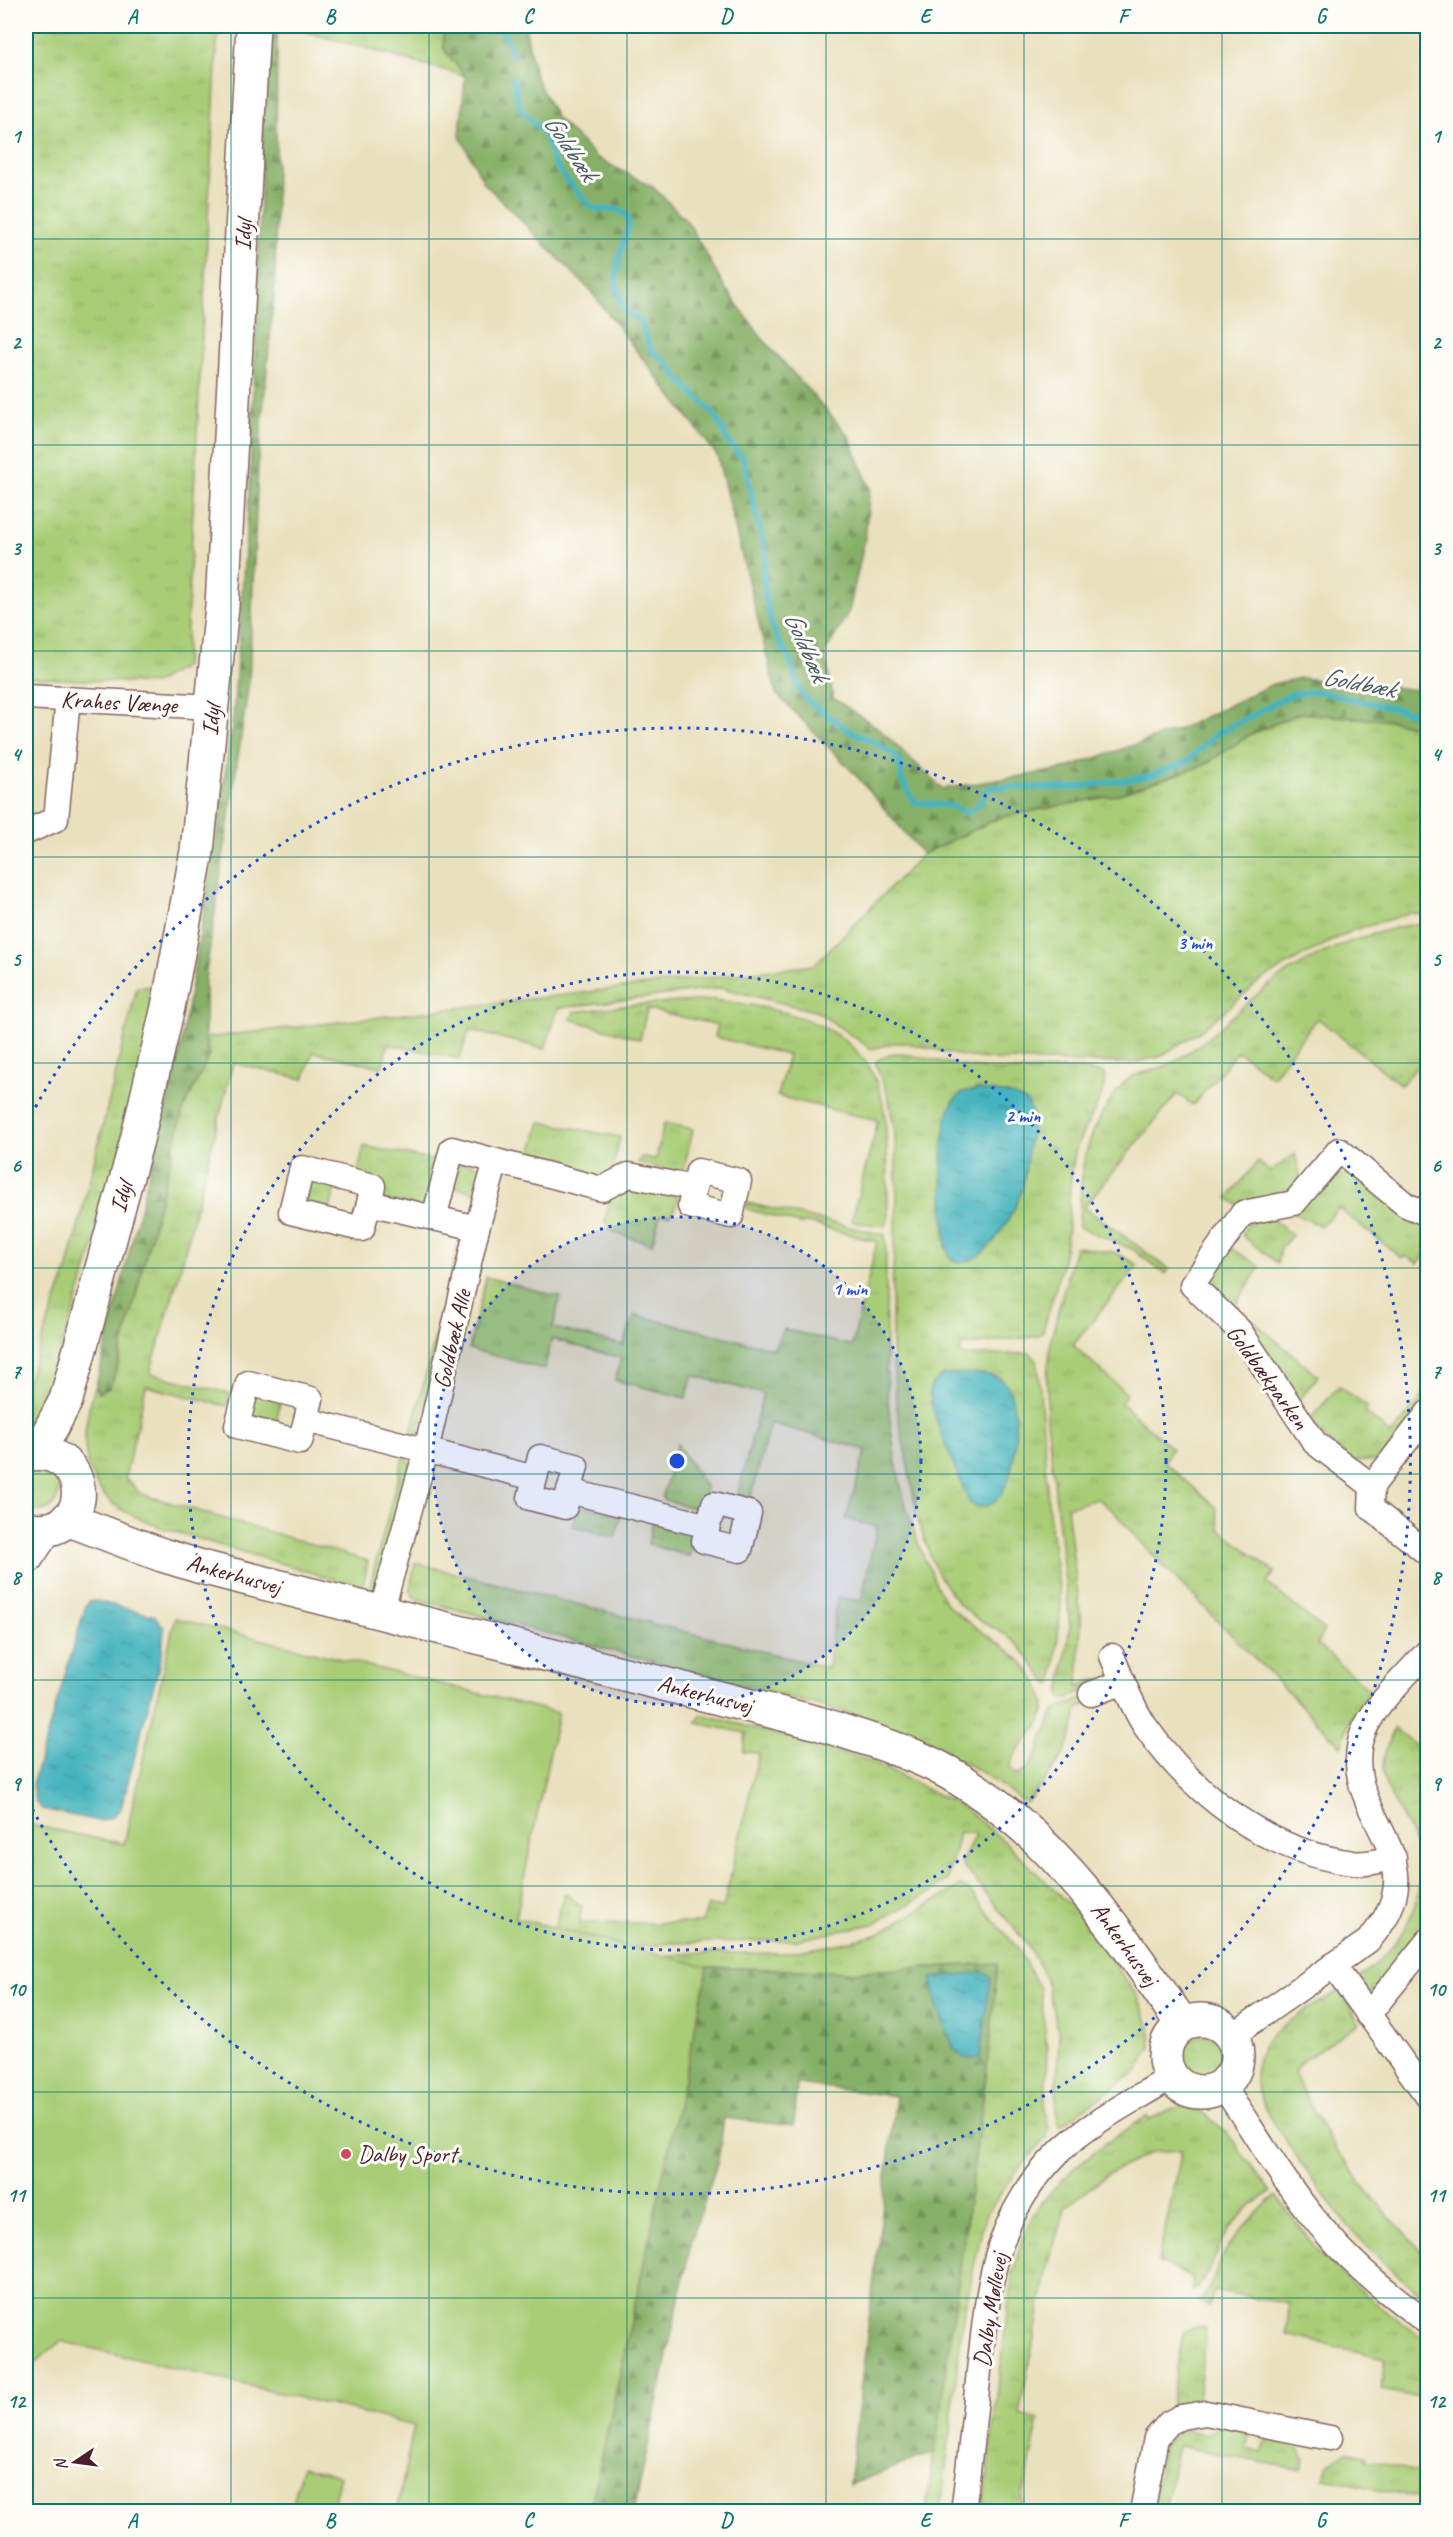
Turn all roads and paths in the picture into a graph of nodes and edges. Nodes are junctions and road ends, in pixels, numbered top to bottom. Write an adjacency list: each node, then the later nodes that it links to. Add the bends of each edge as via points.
1 (253, 26): 4 (street, Idyl, via 231,477)
2 (26, 697): 3 (street, Krahes Vænge)
3 (68, 699): 4 (street, Krahes Vænge); 5 (street, via 56,819)
4 (213, 707): 15 (street, Idyl, via 196,851 168,1007 137,1140 66,1400)
5 (26, 832)
6 (496, 1161): 7 (street, via 602,1189 628,1175); 10 (street, via 452,1149); 11 (street, Goldbæk Alle)
7 (694, 1188)
8 (369, 1203): 10 (street)
9 (1428, 1214): 16 (street, Goldbækparken, via 1406,1205 1339,1150 1294,1203 1243,1213 1191,1285 1239,1330 1315,1443)
10 (434, 1218): 11 (street)
11 (477, 1228): 14 (street, Goldbæk Alle)
12 (1427, 1414): 16 (street)
13 (306, 1420): 14 (street)
14 (426, 1451): 18 (street, via 535,1478 530,1498 565,1507 569,1491); 21 (street, Goldbæk Alle)
15 (43, 1457): 17 (street, via 77,1480)
16 (1372, 1486): 19 (street, via 1371,1508)
17 (54, 1519): 20 (street); 21 (street, Ankerhusvej, via 123,1538 205,1568)
18 (708, 1526)
19 (1428, 1554)
20 (26, 1558)
21 (381, 1613): 30 (street, Ankerhusvej, via 818,1723 934,1766 1028,1829 1071,1873 1122,1936)
22 (1428, 1651): 26 (street, via 1370,1718 1360,1742 1360,1785)
23 (1112, 1656): 24 (street)
24 (1123, 1682): 25 (street); 26 (street, via 1144,1724 1170,1760 1205,1795 1237,1817 1280,1841 1327,1858 1356,1863)
25 (1091, 1694)
26 (1394, 1858): 28 (street, via 1393,1899 1381,1926 1368,1941)
27 (1428, 1941): 29 (street)
28 (1333, 1965): 29 (street); 31 (street)
29 (1368, 2015): 32 (street)
30 (1183, 2025): 31 (street, via 1196,2020 1210,2021); 34 (street, via 1167,2042 1166,2066)
31 (1232, 2036): 35 (street, via 1237,2062 1233,2075)
32 (1402, 2058): 33 (street); 36 (street)
33 (1428, 2059)
34 (1171, 2076): 35 (street, via 1189,2091 1201,2093); 39 (street, Dalby Møllevej, via 1062,2150 1035,2178 1014,2211 998,2247 989,2285)
35 (1223, 2086): 37 (street, via 1328,2235 1376,2283)
36 (1428, 2097)
37 (1428, 2323)
38 (1330, 2438): 40 (street, via 1206,2413 1181,2417 1169,2423 1156,2438)
39 (963, 2511)
40 (1142, 2511)

